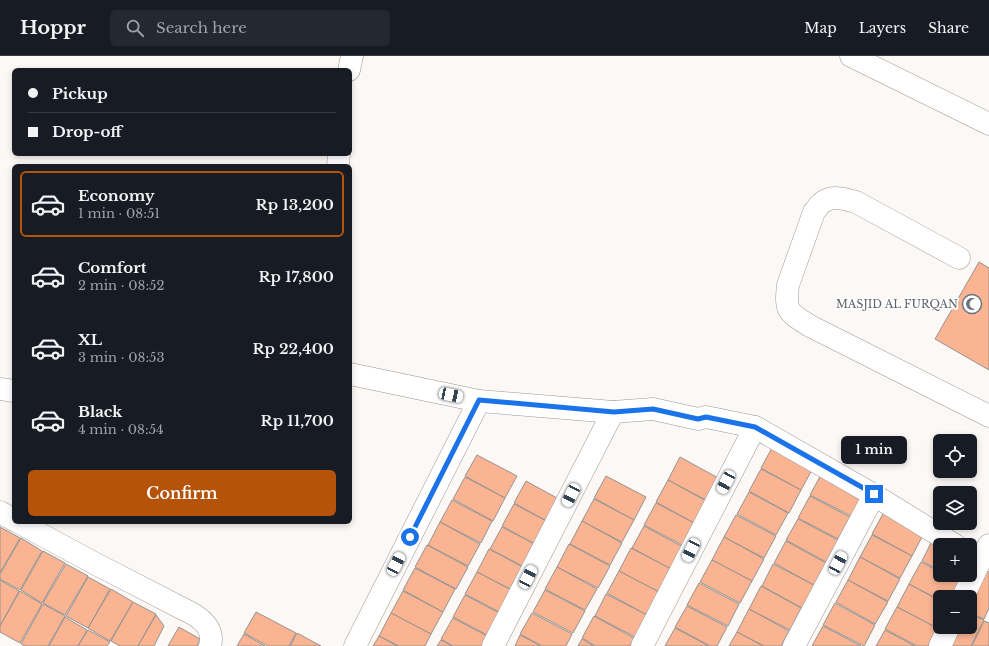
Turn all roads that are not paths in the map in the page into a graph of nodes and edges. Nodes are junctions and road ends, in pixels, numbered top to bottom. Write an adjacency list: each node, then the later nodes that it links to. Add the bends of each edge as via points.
1 (352, 56): 3 (street)
2 (851, 56): 4 (street)
3 (349, 68)
4 (989, 124)
5 (959, 258): 11 (street, via 856,202 842,198 830,199 814,212 788,285 788,309 795,317 810,326)
6 (352, 374): 9 (street)
7 (0, 389): 8 (street)
8 (12, 391)
9 (479, 400): 10 (street); 22 (street)
10 (614, 412): 12 (street, via 653,409 698,419 706,417); 23 (street)
11 (989, 416)
12 (755, 427): 13 (street); 24 (street)
13 (874, 494): 17 (street); 25 (street)
14 (0, 512): 15 (street)
15 (12, 519)
16 (22, 524): 21 (street, via 193,614 209,628)
17 (944, 538)
18 (982, 556): 19 (street)
19 (966, 590)
20 (946, 634): 26 (street)
21 (210, 646)
22 (355, 646)
23 (493, 646)
24 (642, 646)
25 (794, 646)
26 (940, 646)

